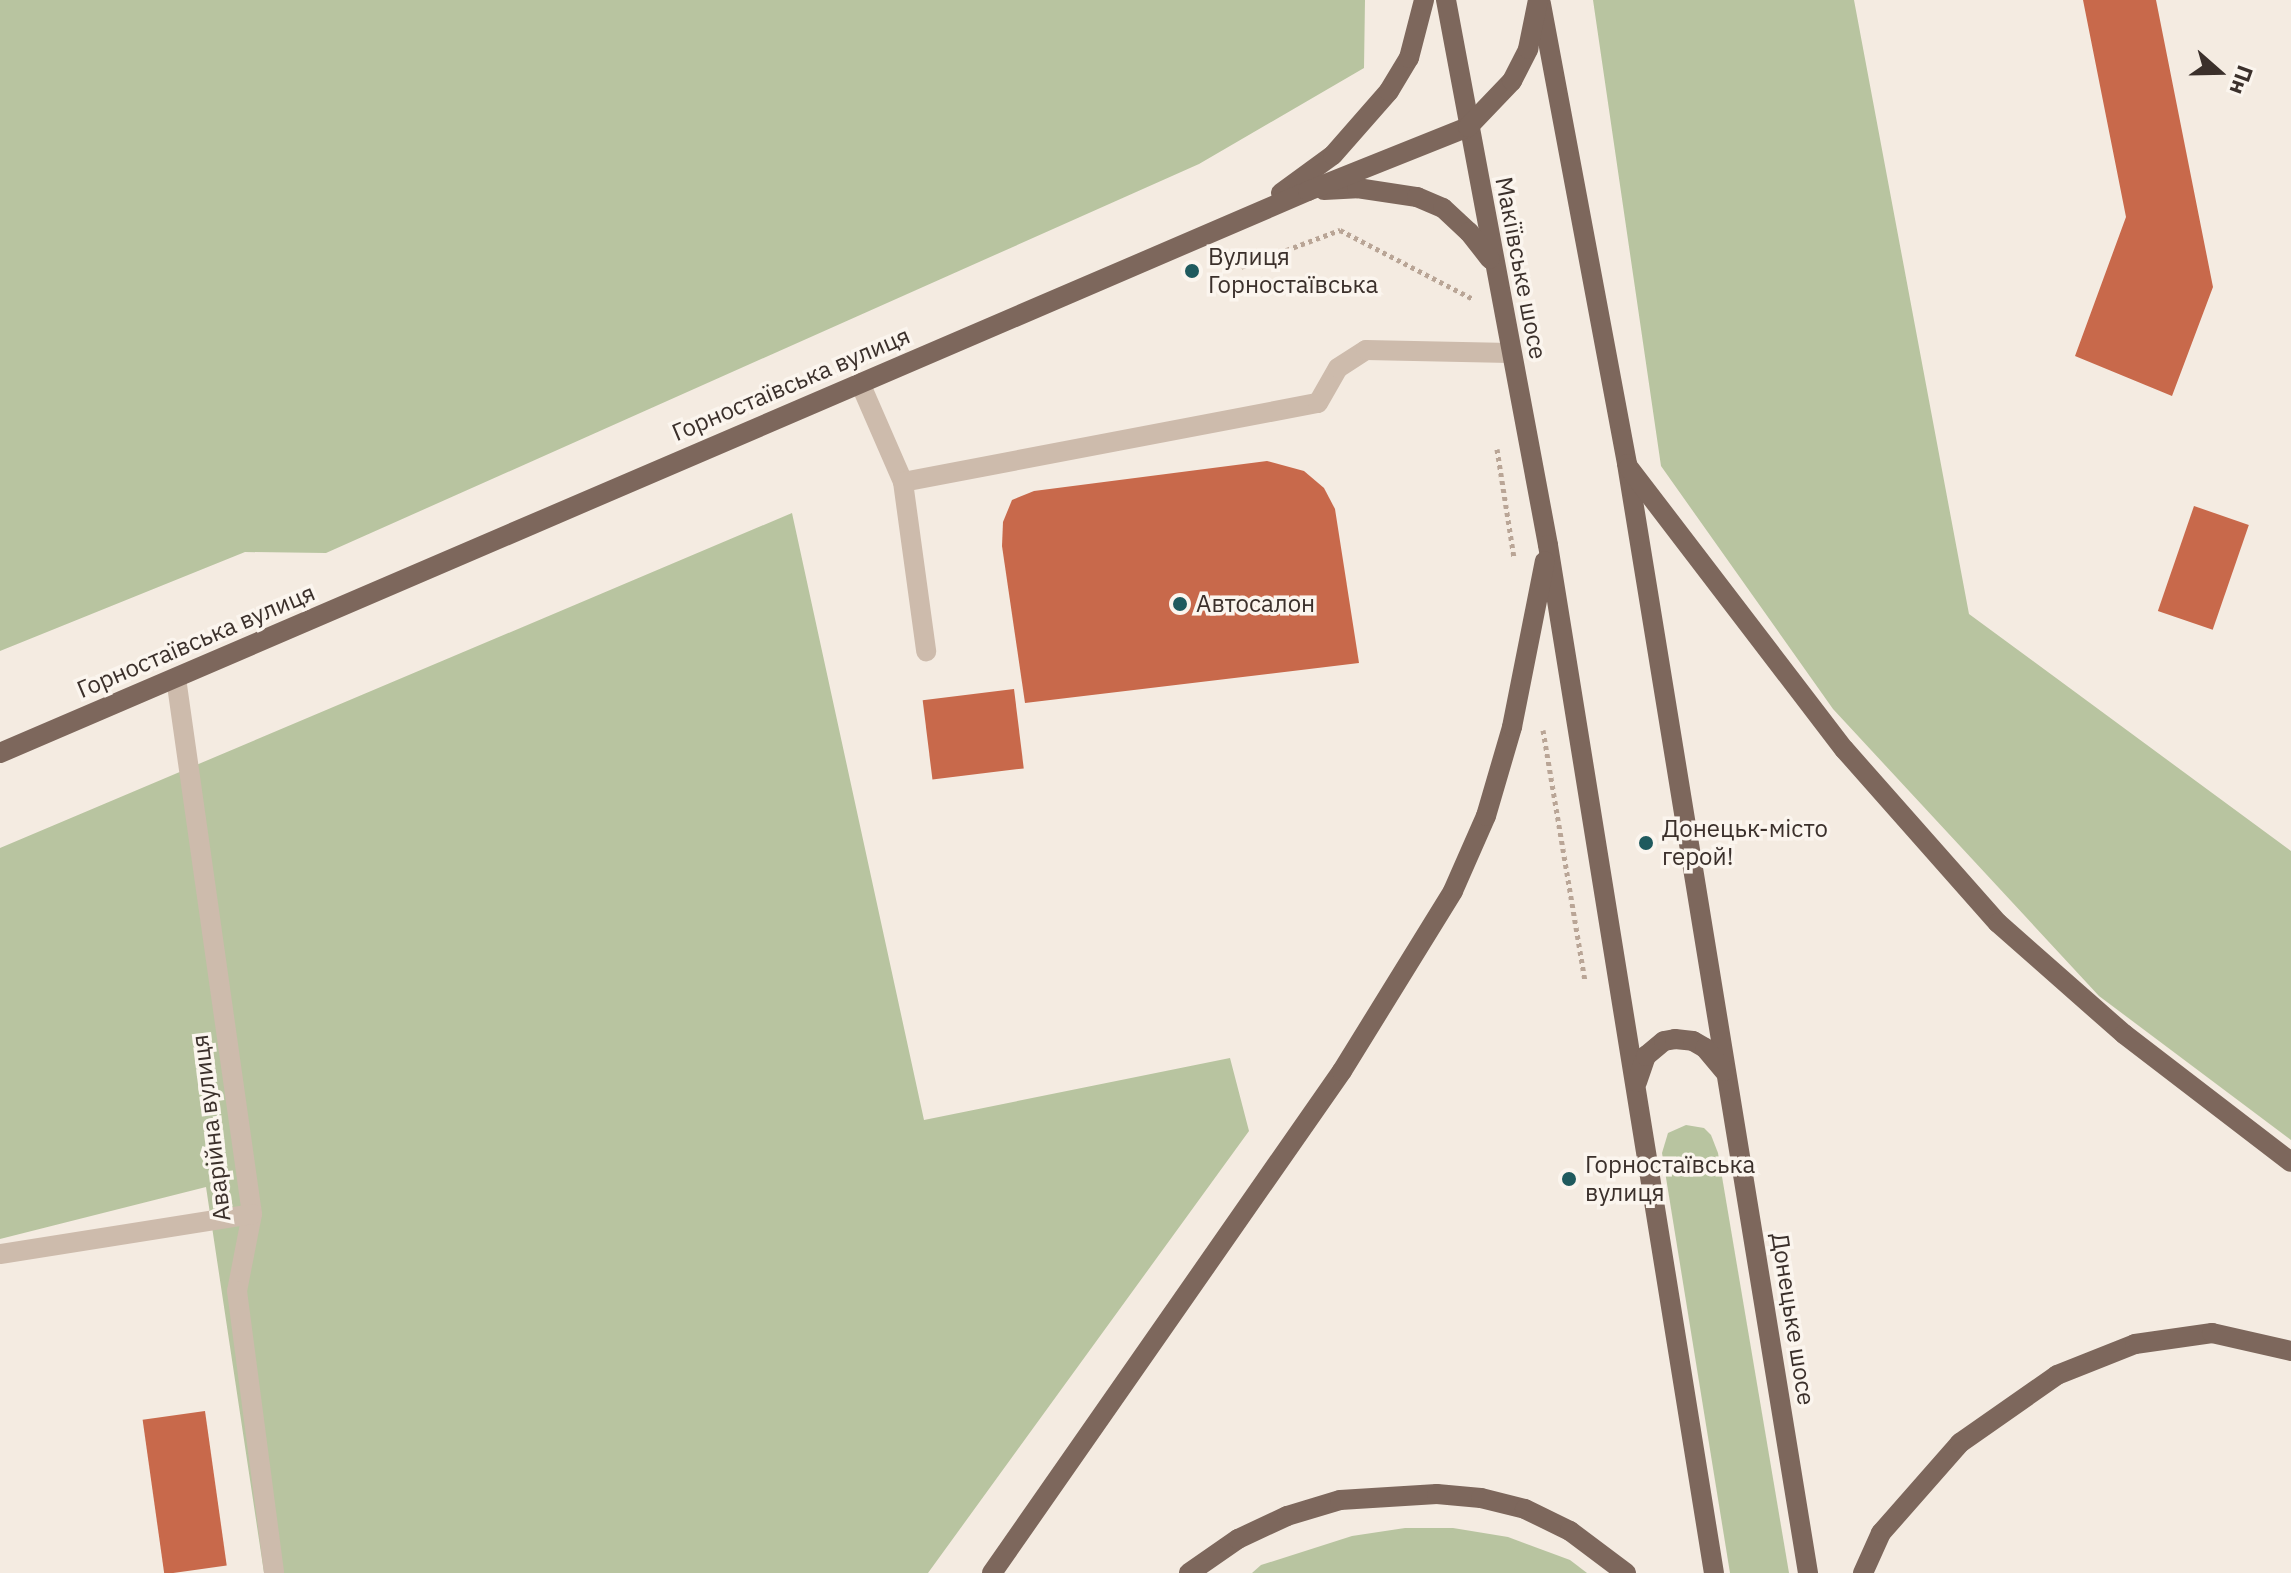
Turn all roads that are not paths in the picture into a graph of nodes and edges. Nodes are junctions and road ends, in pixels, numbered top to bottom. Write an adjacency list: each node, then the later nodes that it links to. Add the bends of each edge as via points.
1 (1424, 0): 6 (main road, via 1409,58 1374,110 1333,155)
2 (1446, 0): 4 (main road, Макіївське шосе)
3 (1539, 0): 4 (main road, Горностаївська вулиця, via 1528,49 1512,81); 10 (main road)
4 (1468, 127): 5 (main road, Горностаївська вулиця); 7 (main road, Макіївське шосе)
5 (1308, 191): 6 (main road, Горностаївська вулиця); 7 (main road, via 1357,188 1417,197 1443,208)
6 (1252, 215): 9 (main road, Горностаївська вулиця)
7 (1492, 261): 8 (main road, Макіївське шосе)
8 (1510, 353): 11 (street, via 1366,350 1338,368 1318,403); 12 (main road, Макіївське шосе)
9 (860, 383): 11 (street); 14 (main road, Горностаївська вулиця)
10 (1627, 464): 16 (main road, Донецьке шосе); 18 (main road, via 1844,749 1998,923 2124,1034)
11 (903, 482): 13 (street)
12 (1548, 545): 17 (main road, Макіївське шосе); 23 (main road, via 1512,727 1486,816 1453,891 1342,1071)
13 (926, 651)
14 (176, 678): 15 (main road, Горностаївська вулиця); 19 (street, Аварійна вулиця)
15 (0, 753)
16 (1726, 1074): 17 (main road, via 1705,1048 1675,1039 1646,1056); 27 (main road, Донецьке шосе)
17 (1636, 1086): 26 (main road)
18 (2291, 1162)
19 (252, 1214): 20 (street); 22 (street, Аварійна вулиця, via 237,1291)
20 (0, 1254)
21 (2291, 1351): 28 (main road, via 2212,1333 2135,1344 2057,1375 1960,1443 1881,1533)
22 (274, 1573)
23 (992, 1573)
24 (1189, 1573): 25 (main road, via 1238,1539 1287,1516 1340,1500 1437,1494 1525,1509 1570,1531)
25 (1626, 1573)
26 (1714, 1573)
27 (1808, 1573)
28 (1863, 1573)

